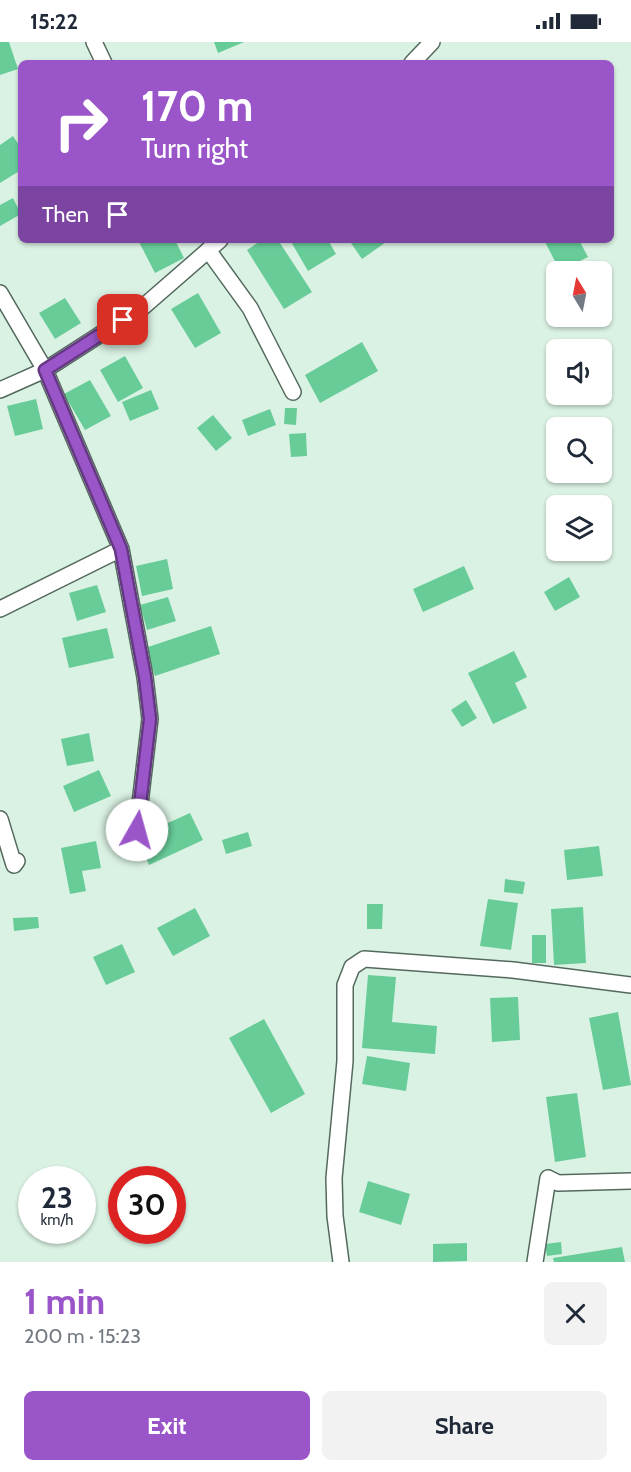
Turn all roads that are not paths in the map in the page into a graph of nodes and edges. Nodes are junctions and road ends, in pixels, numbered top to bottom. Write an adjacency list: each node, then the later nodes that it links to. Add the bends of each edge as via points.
1 (94, 42): 3 (street)
2 (432, 42): 4 (street)
3 (103, 60)
4 (415, 60)
5 (214, 245): 7 (street, via 143,307); 9 (street)
6 (0, 293): 7 (street)
7 (45, 370): 8 (street); 10 (street)
8 (0, 390)
9 (293, 392)
10 (121, 549): 11 (street); 13 (street, via 150,719)
11 (0, 609)
12 (0, 819): 14 (street, via 14,865)
13 (137, 830)
14 (17, 861)
15 (631, 985): 17 (street, via 513,970 364,959 352,967 345,985 345,1061 334,1178)
16 (631, 1181): 18 (street, via 558,1183 548,1178)
17 (341, 1262)
18 (535, 1262)

